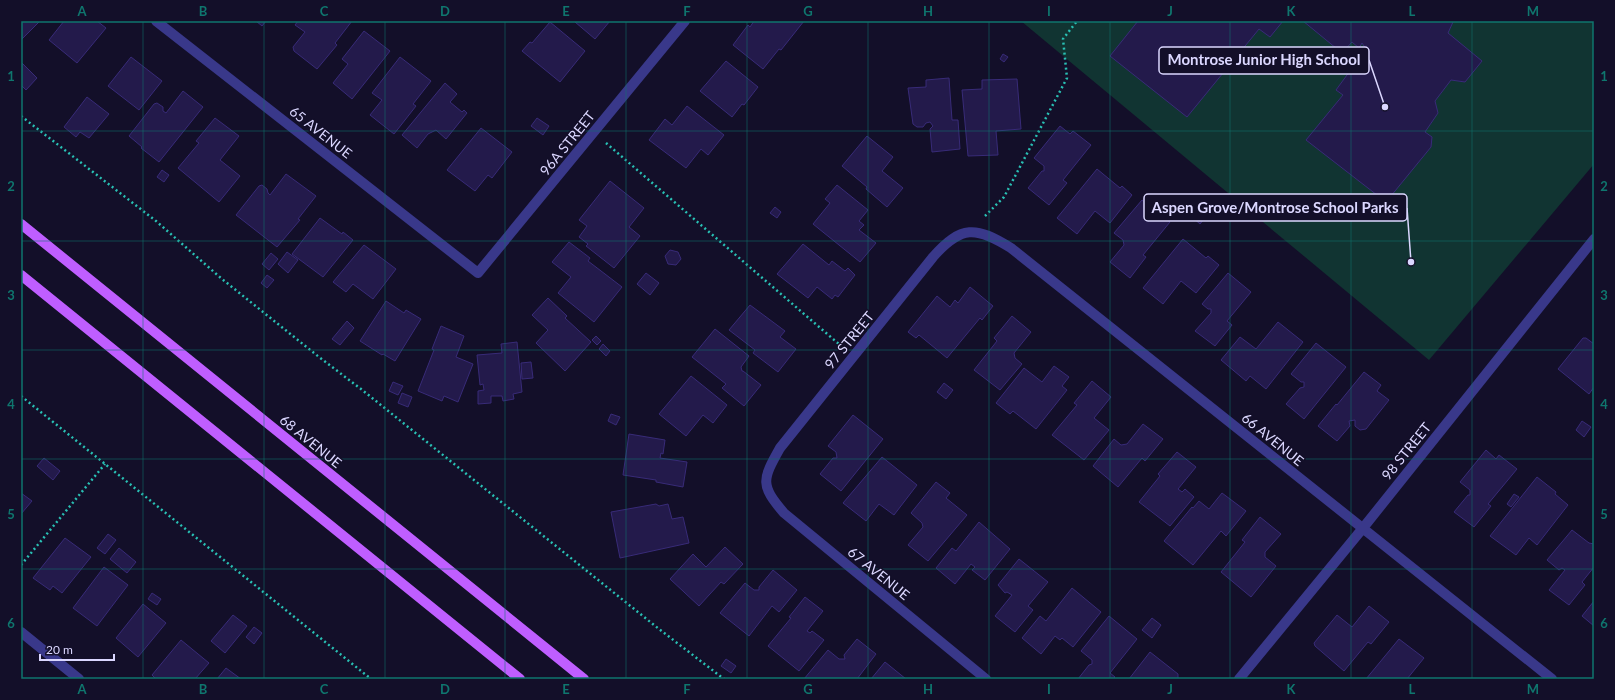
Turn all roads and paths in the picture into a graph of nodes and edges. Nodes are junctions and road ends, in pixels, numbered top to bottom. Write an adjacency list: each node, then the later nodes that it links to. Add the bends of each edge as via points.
1 (156, 21): 9 (street, 65 AVENUE)
2 (685, 21): 5 (street, 96A STREET)
3 (1077, 21): 7 (path, via 1063,39 1067,78 1004,196)
4 (21, 116): 22 (path, via 156,221 222,279)
5 (594, 132): 9 (street, 96A STREET, via 478,273); 11 (path)
6 (21, 224): 21 (main road, 68 AVENUE)
7 (970, 231): 11 (street, 97 STREET, via 946,242); 15 (street, 66 AVENUE, via 995,238 1012,248)
8 (1593, 243): 15 (street, 98 STREET)
9 (468, 265)
10 (21, 274): 20 (main road)
11 (853, 356): 14 (street, 97 STREET, via 780,448)
12 (21, 396): 13 (path)
13 (105, 464): 16 (path); 19 (path)
14 (765, 481): 23 (street, 67 AVENUE, via 771,498 784,513)
15 (1363, 528): 24 (street, 98 STREET); 25 (street, 66 AVENUE)
16 (21, 565)
17 (21, 632): 18 (street)
18 (80, 679)
19 (371, 679)
20 (520, 679)
21 (584, 679)
22 (724, 679)
23 (986, 679)
24 (1239, 679)
25 (1552, 679)

